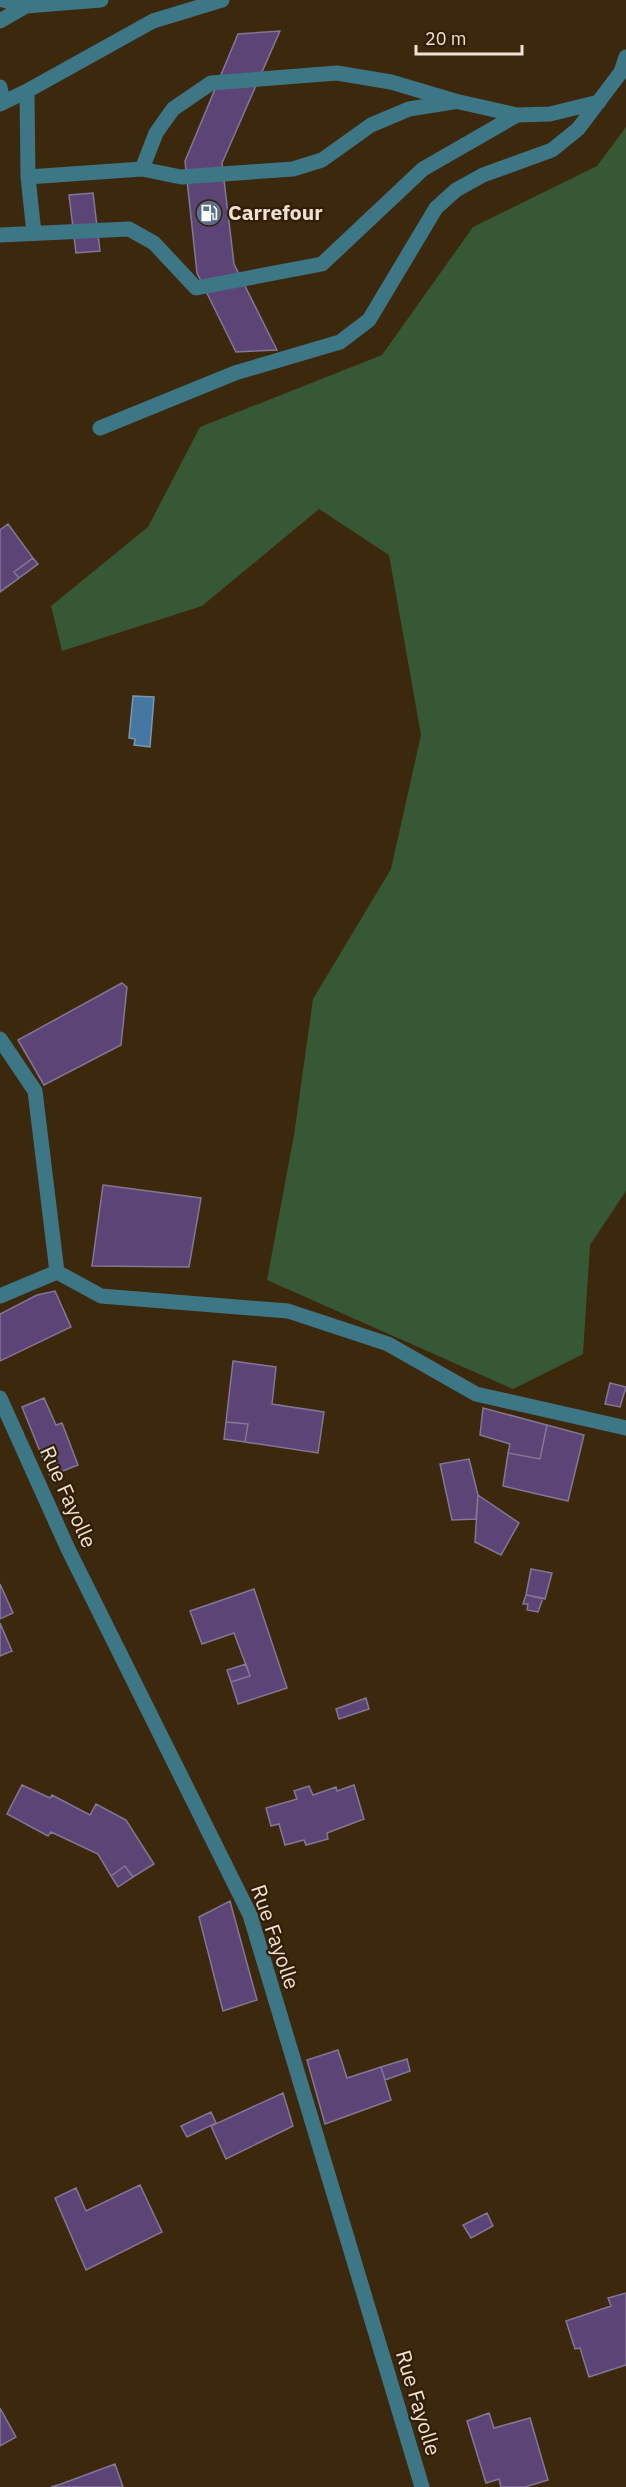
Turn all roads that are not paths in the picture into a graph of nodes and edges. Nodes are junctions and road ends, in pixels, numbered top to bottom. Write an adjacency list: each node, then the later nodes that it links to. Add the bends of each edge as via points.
1 (3, 0): 4 (street)
2 (101, 0): 4 (street)
3 (222, 0): 7 (street, via 153,21)
4 (26, 6): 5 (street)
5 (0, 21)
6 (626, 57): 10 (street, via 621,72)
7 (27, 91): 8 (street); 13 (street)
8 (1, 97)
9 (456, 101): 11 (street); 12 (street, via 409,109 371,125 322,160 293,170 181,177); 12 (street, via 391,82 337,73 211,83 173,109 156,133)
10 (599, 102): 11 (street, via 550,114); 16 (street, via 578,129 552,150 483,175 436,207 369,320 340,342 235,373)
11 (517, 115): 14 (street, via 423,169 322,264 196,288 154,243 129,229)
12 (142, 168): 13 (street)
13 (28, 177): 14 (street)
14 (34, 233): 15 (street)
15 (0, 235)
16 (100, 428)
17 (0, 1039): 18 (street, via 35,1091)
18 (57, 1272): 19 (street); 21 (street, via 101,1296 288,1311 388,1344 476,1394)
19 (0, 1296)
20 (0, 1398): 22 (street, Rue Fayolle, via 68,1549 250,1916)
21 (626, 1428)
22 (422, 2487)

